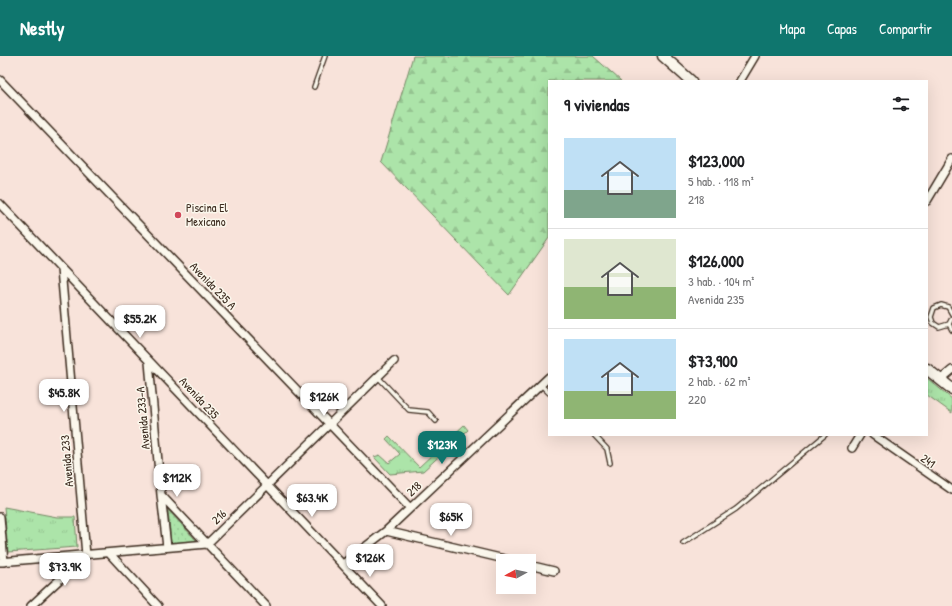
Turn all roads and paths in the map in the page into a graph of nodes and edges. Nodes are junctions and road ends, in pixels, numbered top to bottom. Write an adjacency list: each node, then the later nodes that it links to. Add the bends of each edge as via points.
1 (325, 56): 7 (lane)
2 (663, 56): 5 (main road)
3 (755, 56): 6 (street)
4 (0, 80): 27 (street, Avenida 235 A)
5 (690, 80)
6 (741, 80)
7 (314, 87)
8 (952, 159): 9 (street)
9 (928, 199)
10 (0, 204): 11 (street, Avenida 235)
11 (61, 269): 17 (street, Avenida 235); 44 (street, Avenida 233)
12 (952, 314): 14 (lane, via 948,307 941,305 934,308 931,314 931,321 936,326 943,327)
13 (952, 318): 14 (lane)
14 (949, 324): 15 (lane)
15 (952, 330)
16 (394, 361): 20 (street, 216)
17 (150, 362): 34 (street, Avenida 235); 36 (street, Avenida 233-A)
18 (928, 370): 22 (main road)
19 (952, 370): 22 (street)
20 (378, 377): 26 (lane, via 409,410 428,412); 27 (street, 216)
21 (548, 378): 23 (street, 218)
22 (940, 380): 24 (main road)
23 (541, 385): 25 (lane); 37 (street, 218)
24 (952, 389)
25 (548, 392)
26 (436, 421)
27 (330, 424): 34 (street, 216); 37 (street, Avenida 235 A)
28 (595, 436): 33 (lane, via 607,450)
29 (824, 436): 40 (lane, via 736,509)
30 (859, 436): 32 (street)
31 (873, 436): 35 (street, 241)
32 (852, 448)
33 (610, 463)
34 (267, 486): 41 (street, 216); 47 (street, Avenida 235)
35 (952, 490)
36 (161, 495): 41 (street); 42 (street, Avenida 233-A)
37 (410, 508): 39 (street, 218)
38 (0, 517): 46 (street)
39 (386, 531): 45 (street); 47 (street, 218)
40 (682, 543)
41 (207, 544): 42 (street); 52 (street)
42 (167, 547): 43 (street)
43 (109, 553): 44 (street); 51 (street)
44 (86, 555): 46 (street); 50 (street)
45 (496, 557)
46 (2, 562)
47 (343, 564): 53 (street, Avenida 235)
48 (536, 567): 49 (street)
49 (554, 571)
50 (34, 605)
51 (158, 606)
52 (266, 606)
53 (382, 606)

